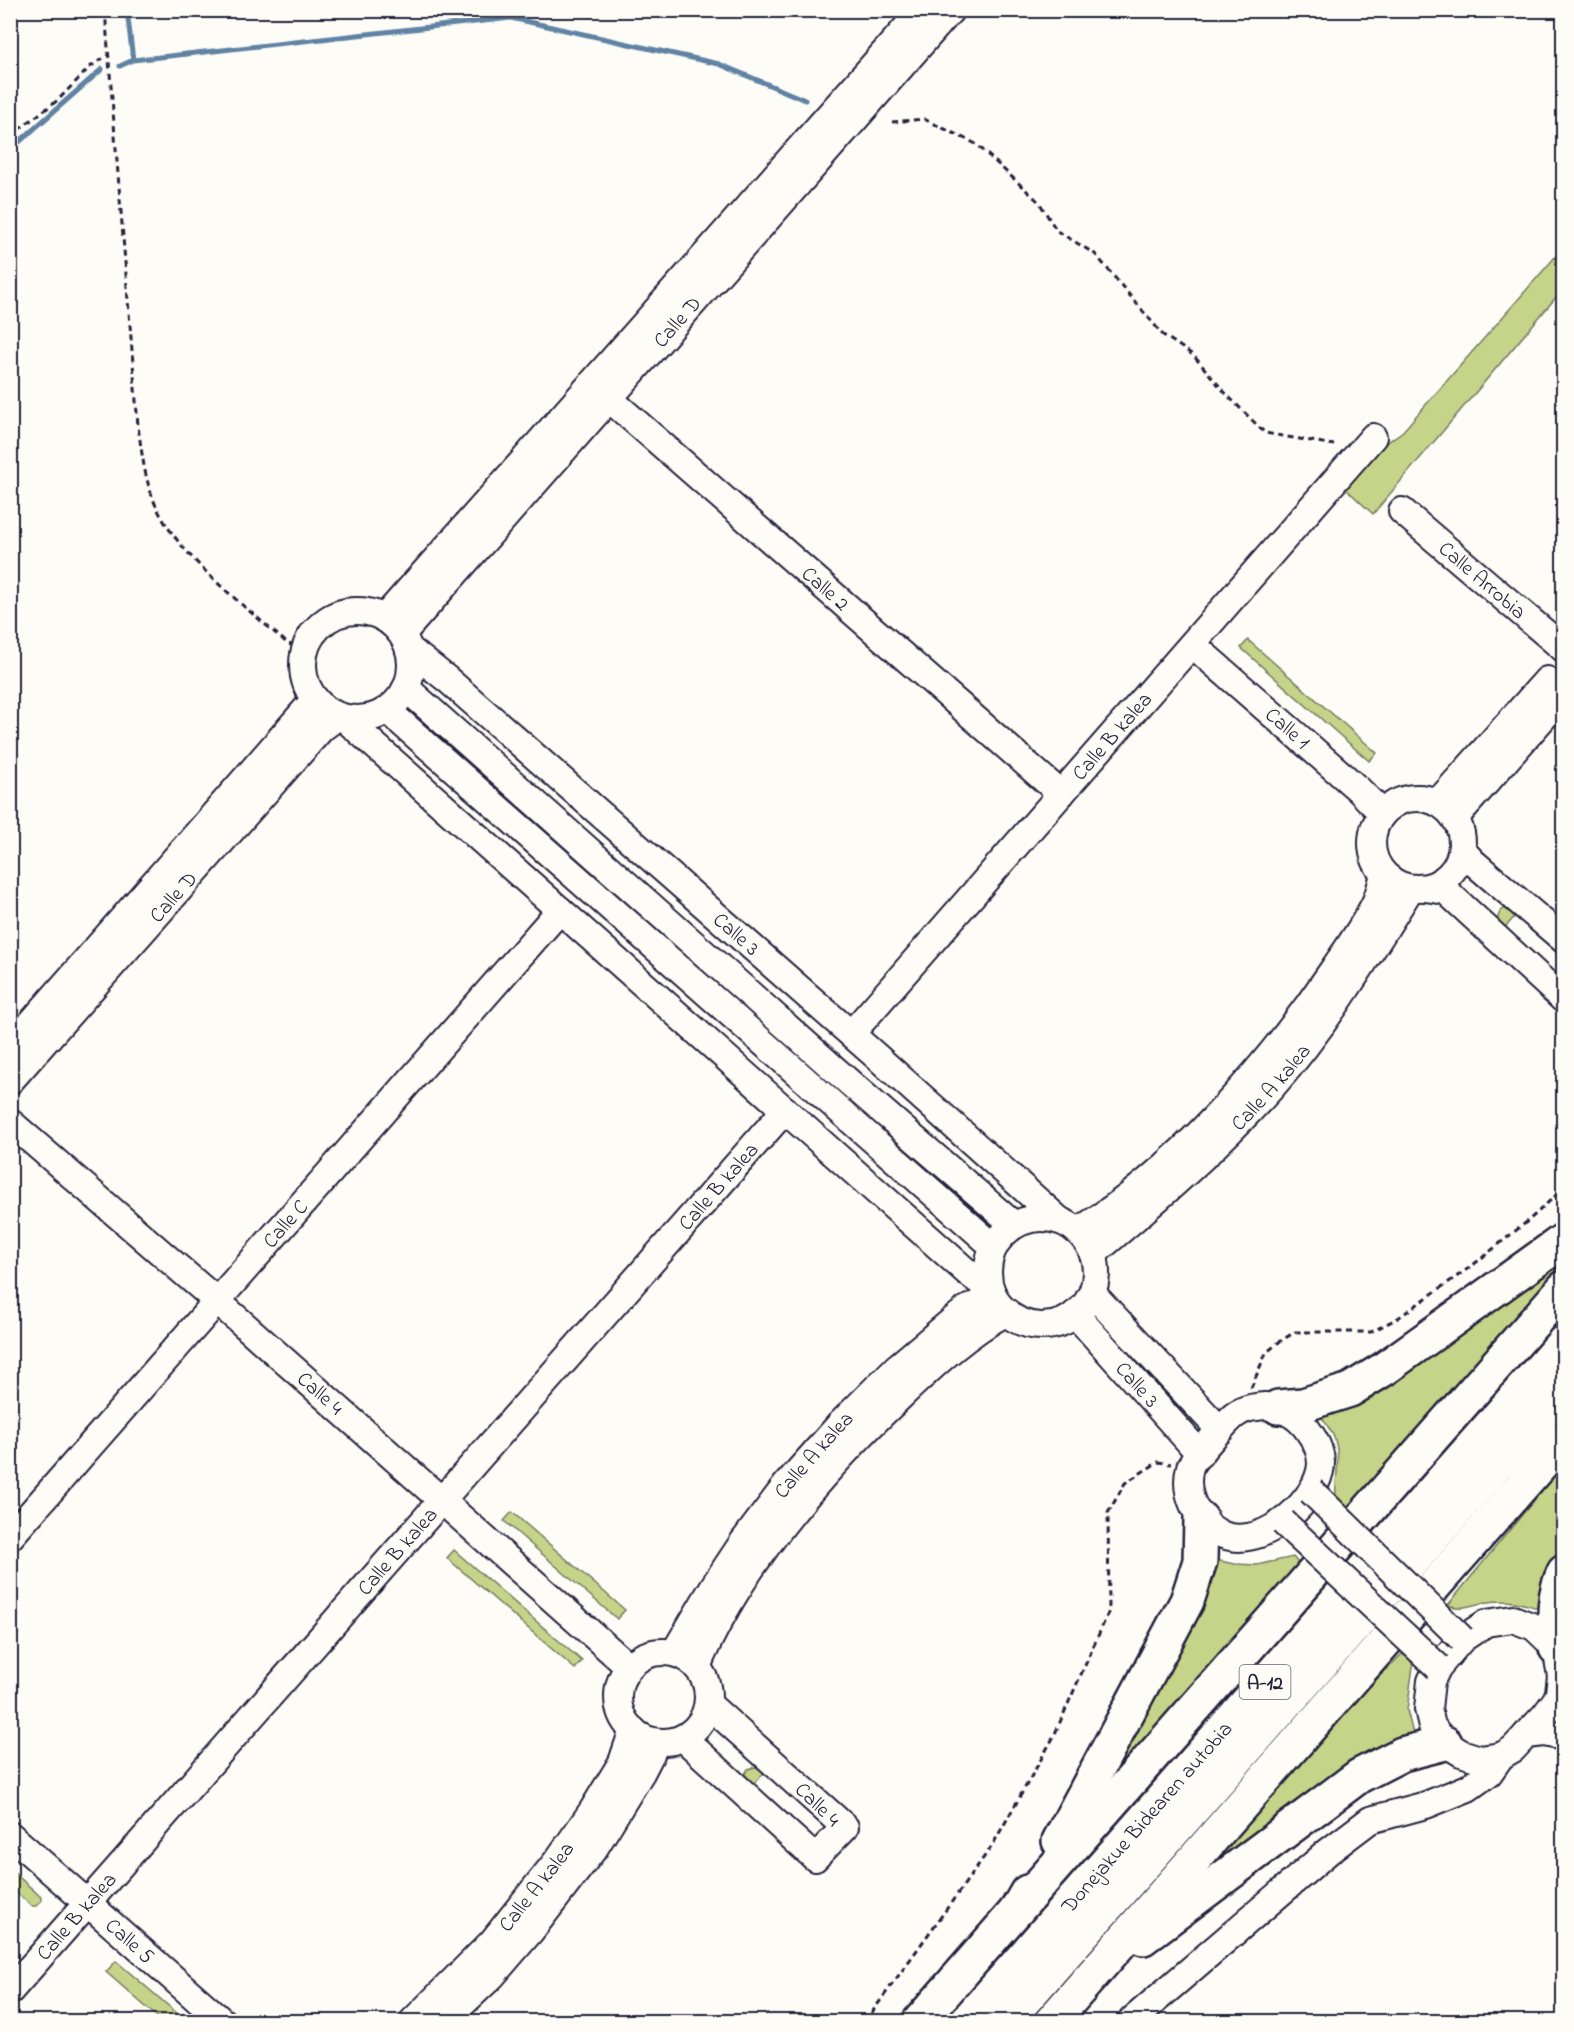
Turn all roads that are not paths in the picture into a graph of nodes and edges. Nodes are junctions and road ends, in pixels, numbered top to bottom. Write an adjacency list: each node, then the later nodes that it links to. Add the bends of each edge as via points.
1 (922, 10): 3 (street, Calle D)
2 (951, 10): 3 (street, Calle D)
3 (601, 391): 6 (street, Calle D); 14 (street, Calle 2)
4 (1373, 437): 7 (street, Calle B kalea)
5 (1402, 511): 8 (street, Calle Arrobia)
6 (398, 634): 10 (street, via 411,662); 11 (street, via 369,612 337,614 323,622 312,634 303,662 303,675); 23 (street, Calle 3)
7 (1193, 645): 14 (street, Calle B kalea); 16 (street, Calle 1)
8 (1563, 649)
9 (1555, 687): 15 (street)
10 (406, 688): 12 (street); 28 (street, Calle 3)
11 (315, 699): 13 (street); 24 (street, Calle D)
12 (387, 710): 13 (street, via 359,719); 31 (street)
13 (341, 717): 20 (street); 25 (street, Calle D, via 322,728)
14 (1060, 794): 23 (street, Calle B kalea)
15 (1446, 810): 16 (street, via 1423,798 1394,804); 17 (street, via 1460,829)
16 (1382, 813): 18 (street, via 1374,831 1372,851)
17 (1462, 850): 19 (street, via 1449,875 1438,883); 21 (street)
18 (1384, 874): 19 (street, via 1396,884); 29 (street, Calle A kalea, via 1375,904 1351,942 1257,1071 1181,1150 1109,1212)
19 (1418, 888): 22 (street, via 1446,891); 32 (street, Calle A kalea, via 1338,1003 1273,1086 1180,1181)
20 (560, 910): 26 (street); 36 (street, Calle C)
21 (1563, 940)
22 (1563, 1000)
23 (851, 1034): 29 (street, Calle 3)
24 (10, 1047)
25 (10, 1081)
26 (785, 1110): 35 (street); 45 (street, Calle B kalea)
27 (10, 1122): 36 (street, Calle 4)
28 (1014, 1225): 29 (street, via 1044,1218); 31 (street)
29 (1068, 1225): 32 (street, via 1087,1241)
30 (1563, 1240): 40 (highway, via 1350,1390 1303,1405)
31 (994, 1247): 35 (street, via 988,1276)
32 (1093, 1254): 34 (street, via 1096,1274)
33 (1563, 1288): 68 (highway)
34 (1092, 1293): 37 (street); 41 (street, Calle 3)
35 (997, 1299): 37 (street, via 1015,1318 1030,1324 1046,1326); 52 (street, Calle A kalea, via 967,1309 953,1320 896,1368 840,1424 743,1542); 54 (street, Calle A kalea, via 989,1322 941,1358 860,1435 782,1526 716,1625)
36 (216, 1301): 45 (street, Calle 4); 48 (street, Calle C)
37 (1075, 1314): 43 (street, Calle 3)
38 (1563, 1342): 75 (highway, Donejakue Bidearen autobia / A-12)
39 (1563, 1389): 76 (highway, Donejakue Bidearen autobia / A-12)
40 (1264, 1407): 41 (street, via 1234,1415); 44 (street, via 1302,1422 1318,1445 1320,1470)
41 (1220, 1430): 43 (street)
42 (1563, 1438): 69 (highway)
43 (1195, 1459): 46 (street, via 1189,1488)
44 (1311, 1491): 47 (street); 50 (street, bridge)
45 (443, 1501): 53 (street, Calle 4); 67 (street, Calle B kalea)
46 (1201, 1519): 47 (street, via 1220,1534 1242,1538 1262,1534); 68 (highway, via 1200,1561 1187,1601 1068,1827)
47 (1283, 1522): 55 (street, bridge)
48 (10, 1537)
49 (1563, 1572): 51 (highway, via 1557,1585)
50 (1462, 1639): 51 (street, via 1486,1623 1513,1619 1534,1627); 55 (street)
51 (1556, 1648): 56 (street)
52 (674, 1653): 53 (street, via 649,1654); 54 (street)
53 (629, 1667): 58 (street, via 618,1693 624,1720)
54 (697, 1667): 57 (street, via 708,1691)
55 (1438, 1667): 63 (street, via 1431,1681 1428,1709 1432,1726)
56 (1561, 1699): 59 (street)
57 (708, 1704): 61 (street, via 695,1730); 61 (street, Calle 4, via 845,1827 815,1858)
58 (633, 1730): 62 (street); 72 (street, Calle A kalea, via 622,1762 559,1858 492,1942)
59 (1526, 1735): 60 (street); 64 (street)
60 (1563, 1737)
61 (682, 1738): 62 (street)
62 (657, 1742): 73 (street, Calle A kalea, via 596,1846 537,1924 492,1976)
63 (1448, 1744): 64 (street, via 1480,1759); 65 (street, via 1456,1769); 69 (highway, via 1402,1754 1359,1776)
64 (1502, 1756): 65 (street, via 1489,1773 1468,1788)
65 (1443, 1798): 78 (street, via 1370,1820)
66 (10, 1835): 67 (street, Calle 5)
67 (88, 1904): 70 (street, Calle B kalea); 71 (street, Calle 5)
68 (1016, 1911): 74 (highway)
69 (1089, 1978): 77 (highway)
70 (10, 1991)
71 (223, 2022)
72 (412, 2022)
73 (442, 2022)
74 (919, 2022)
75 (966, 2022)
76 (1005, 2022)
77 (1051, 2022)
78 (1130, 2022)

